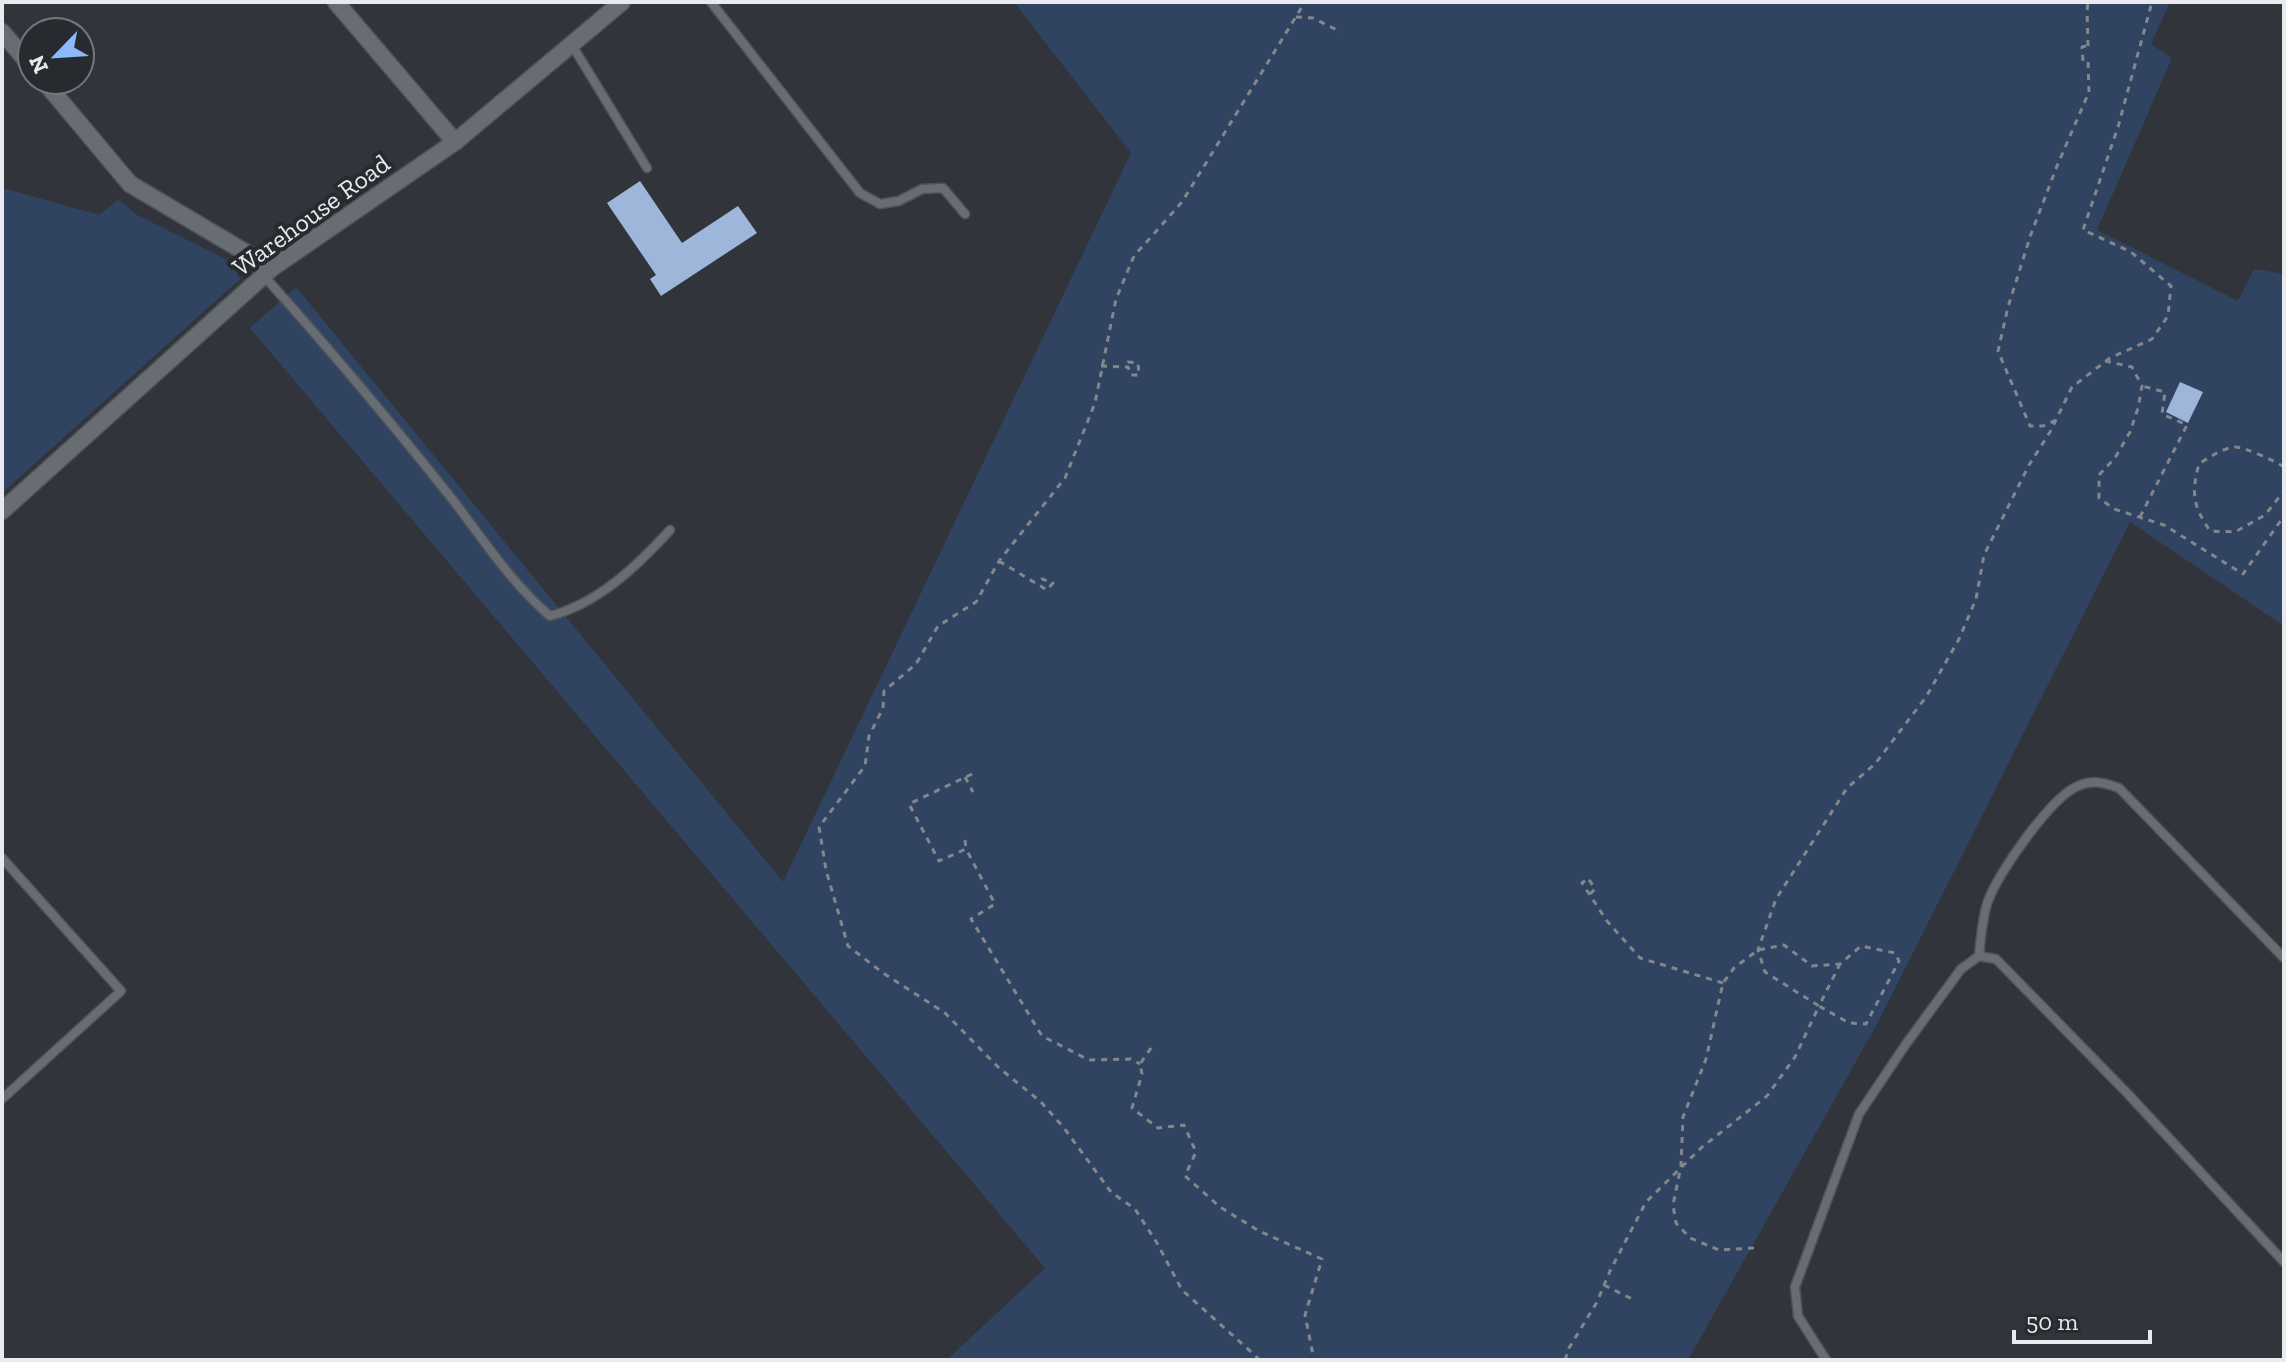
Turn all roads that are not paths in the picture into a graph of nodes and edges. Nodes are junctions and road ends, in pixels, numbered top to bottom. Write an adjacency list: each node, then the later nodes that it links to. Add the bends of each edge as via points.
1 (336, 2): 8 (street)
2 (622, 2): 5 (street, Warehouse Road)
3 (711, 2): 10 (lane, via 860,193 880,204 922,189 943,188)
4 (2, 32): 6 (street)
5 (572, 45): 8 (street, Warehouse Road); 9 (lane)
6 (16, 48)
7 (56, 96): 11 (street, via 130,184)
8 (455, 142): 11 (street, Warehouse Road)
9 (647, 168)
10 (965, 214)
11 (268, 271): 12 (street, Warehouse Road); 13 (lane, via 528,597 550,616 573,609 638,565)
12 (2, 511)
13 (670, 530)
14 (2, 858): 17 (lane, via 121,991)
15 (1979, 956): 16 (lane, via 1989,900 2018,848 2061,796 2098,781 2119,788); 18 (lane, via 1996,959); 19 (lane, via 1961,969 1859,1114 1795,1287 1798,1316)
16 (2284, 958)
17 (2, 1099)
18 (2284, 1262)
19 (1826, 1360)

